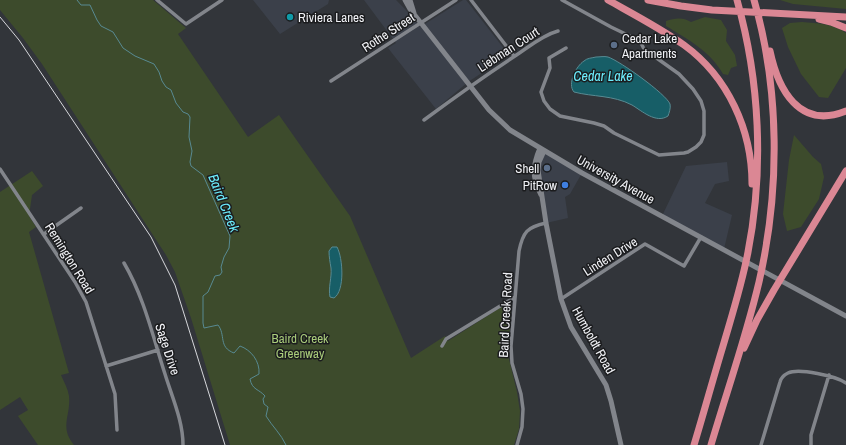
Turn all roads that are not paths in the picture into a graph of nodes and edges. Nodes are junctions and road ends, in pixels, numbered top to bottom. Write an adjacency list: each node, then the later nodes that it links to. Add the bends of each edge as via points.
1 (157, 0): 2 (street, via 186,24)
2 (222, 0)
3 (405, 0): 14 (main road, University Avenue)
4 (410, 0): 14 (main road)
5 (456, 0): 17 (street, Rothe Street)
6 (471, 0): 22 (street)
7 (562, 0): 21 (street, via 640,41 644,49 686,81 704,111 704,135 701,142 684,154 659,155 604,126 560,116 550,109 541,92 550,68 549,58)
8 (608, 0): 34 (highway, via 684,45 712,71 728,94 742,123 751,161 752,190)
9 (648, 0): 13 (highway, via 681,6)
10 (668, 0): 13 (highway, via 739,8)
11 (737, 0): 34 (highway, via 754,90 757,142 755,204)
12 (756, 0): 18 (highway)
13 (749, 12): 15 (highway)
14 (415, 14): 17 (main road, University Avenue)
15 (801, 14): 16 (highway); 19 (highway)
16 (846, 17)
17 (421, 22): 23 (street, Rothe Street); 24 (main road, University Avenue)
18 (762, 26): 25 (highway, via 780,85 793,102 803,110 817,115); 42 (highway, via 774,137 772,201 759,282)
19 (846, 28)
20 (558, 31): 22 (street, Liebman Court, via 547,34)
21 (566, 48)
22 (514, 56): 24 (street, Liebman Court)
23 (331, 81)
24 (470, 85): 26 (street, Liebman Court); 27 (main road, University Avenue, via 489,110 510,130)
25 (846, 111)
26 (424, 120)
27 (542, 150): 31 (main road, Humboldt Road, via 538,170); 33 (main road, University Avenue)
28 (0, 169): 32 (street, Remington Road)
29 (846, 171): 42 (highway, via 774,290)
30 (81, 208): 32 (street)
31 (546, 223): 36 (street, Baird Creek Road, via 529,228 522,237); 37 (main road, Humboldt Road)
32 (44, 234): 41 (street, Remington Road, via 86,302)
33 (701, 237): 37 (street, Linden Drive, via 684,266 645,244); 38 (main road, University Avenue)
34 (747, 251): 49 (highway, via 742,267 744,273)
35 (124, 263): 40 (street, Sage Drive, via 134,281)
36 (515, 297): 39 (street, via 446,339); 47 (street, Baird Creek Road, via 511,355 523,413)
37 (561, 299): 48 (main road, Humboldt Road, via 571,327 606,385)
38 (846, 316)
39 (442, 346)
40 (158, 350): 41 (street); 46 (street, Sage Drive, via 182,427)
41 (106, 366): 45 (street, Remington Road, via 115,394)
42 (734, 366): 50 (highway)
43 (829, 375): 44 (street); 51 (street, via 794,372 782,377); 52 (street)
44 (846, 383)
45 (117, 430)
46 (183, 445)
47 (517, 445)
48 (621, 445)
49 (694, 445)
50 (711, 445)
51 (761, 445)
52 (810, 445)

